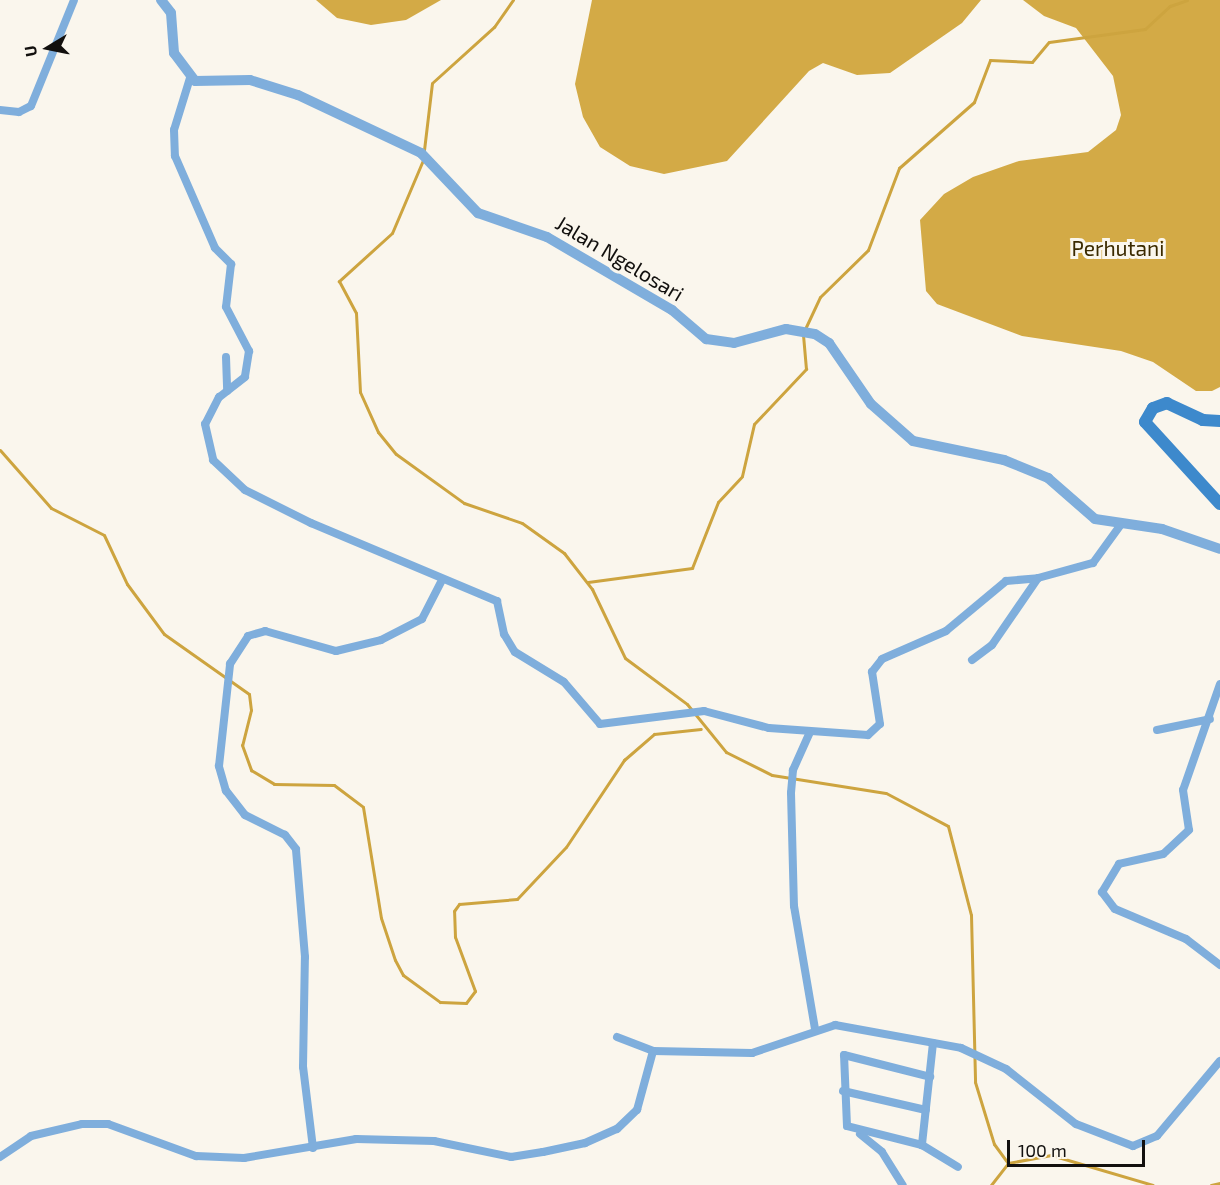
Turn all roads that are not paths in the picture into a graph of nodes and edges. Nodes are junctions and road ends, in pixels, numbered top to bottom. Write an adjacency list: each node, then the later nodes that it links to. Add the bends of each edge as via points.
1 (74, 0): 4 (street, via 31,106 19,112)
2 (162, 0): 3 (street, via 171,13 174,53)
3 (190, 78): 6 (street, via 174,130 175,156 215,248 228,257 233,276 226,307 249,351 245,377); 9 (street, Jalan Ngelosari, via 275,86 424,156 478,213 547,237 672,310 706,339 725,344 772,330 815,334 829,343 871,404 913,441 1004,460 1061,487 1086,515)
4 (0, 110)
5 (226, 357): 6 (street)
6 (227, 391): 12 (street, via 211,409 205,437 226,476 310,523)
7 (1220, 421): 8 (main road, via 1203,420 1167,403 1153,408 1145,422)
8 (1220, 504)
9 (1122, 523): 10 (street, Jalan Ngelosari); 11 (street, via 1093,563)
10 (1220, 549)
11 (1038, 578): 13 (street, via 992,645); 17 (street, via 1005,581 946,632 892,653 875,666 872,679 881,715 875,731 861,737)
12 (441, 582): 17 (street, via 497,601 504,634 515,652 564,682 600,724 704,711); 29 (street, via 422,619 381,640 336,651 265,631 248,636 230,664 219,766 226,791 244,815 285,835 296,849 305,957 303,1066)
13 (972, 660)
14 (1220, 684): 15 (street)
15 (1210, 719): 16 (street); 18 (street, via 1183,790 1189,830 1162,854 1119,864 1102,892 1115,909 1186,939)
16 (1157, 730)
17 (810, 732): 19 (street, via 793,770 791,793 794,906)
18 (1220, 964)
19 (815, 1029): 21 (street, via 853,1027); 22 (street, via 752,1053)
20 (617, 1037): 22 (street)
21 (933, 1043): 23 (street, via 961,1048 1006,1069 1076,1124 1133,1146 1157,1136); 24 (street)
22 (653, 1051): 29 (street, via 637,1110 617,1129 585,1143 511,1157 434,1141 356,1139)
23 (1220, 1060)
24 (930, 1077): 25 (street, via 844,1055); 26 (street)
25 (843, 1090): 26 (street); 27 (street, via 847,1126)
26 (926, 1110): 28 (street)
27 (858, 1131): 28 (street); 32 (street, via 882,1152)
28 (922, 1145): 31 (street)
29 (313, 1148): 30 (street, via 244,1158 196,1156 108,1124 82,1124 31,1136)
30 (0, 1157)
31 (958, 1167)
32 (903, 1185)

